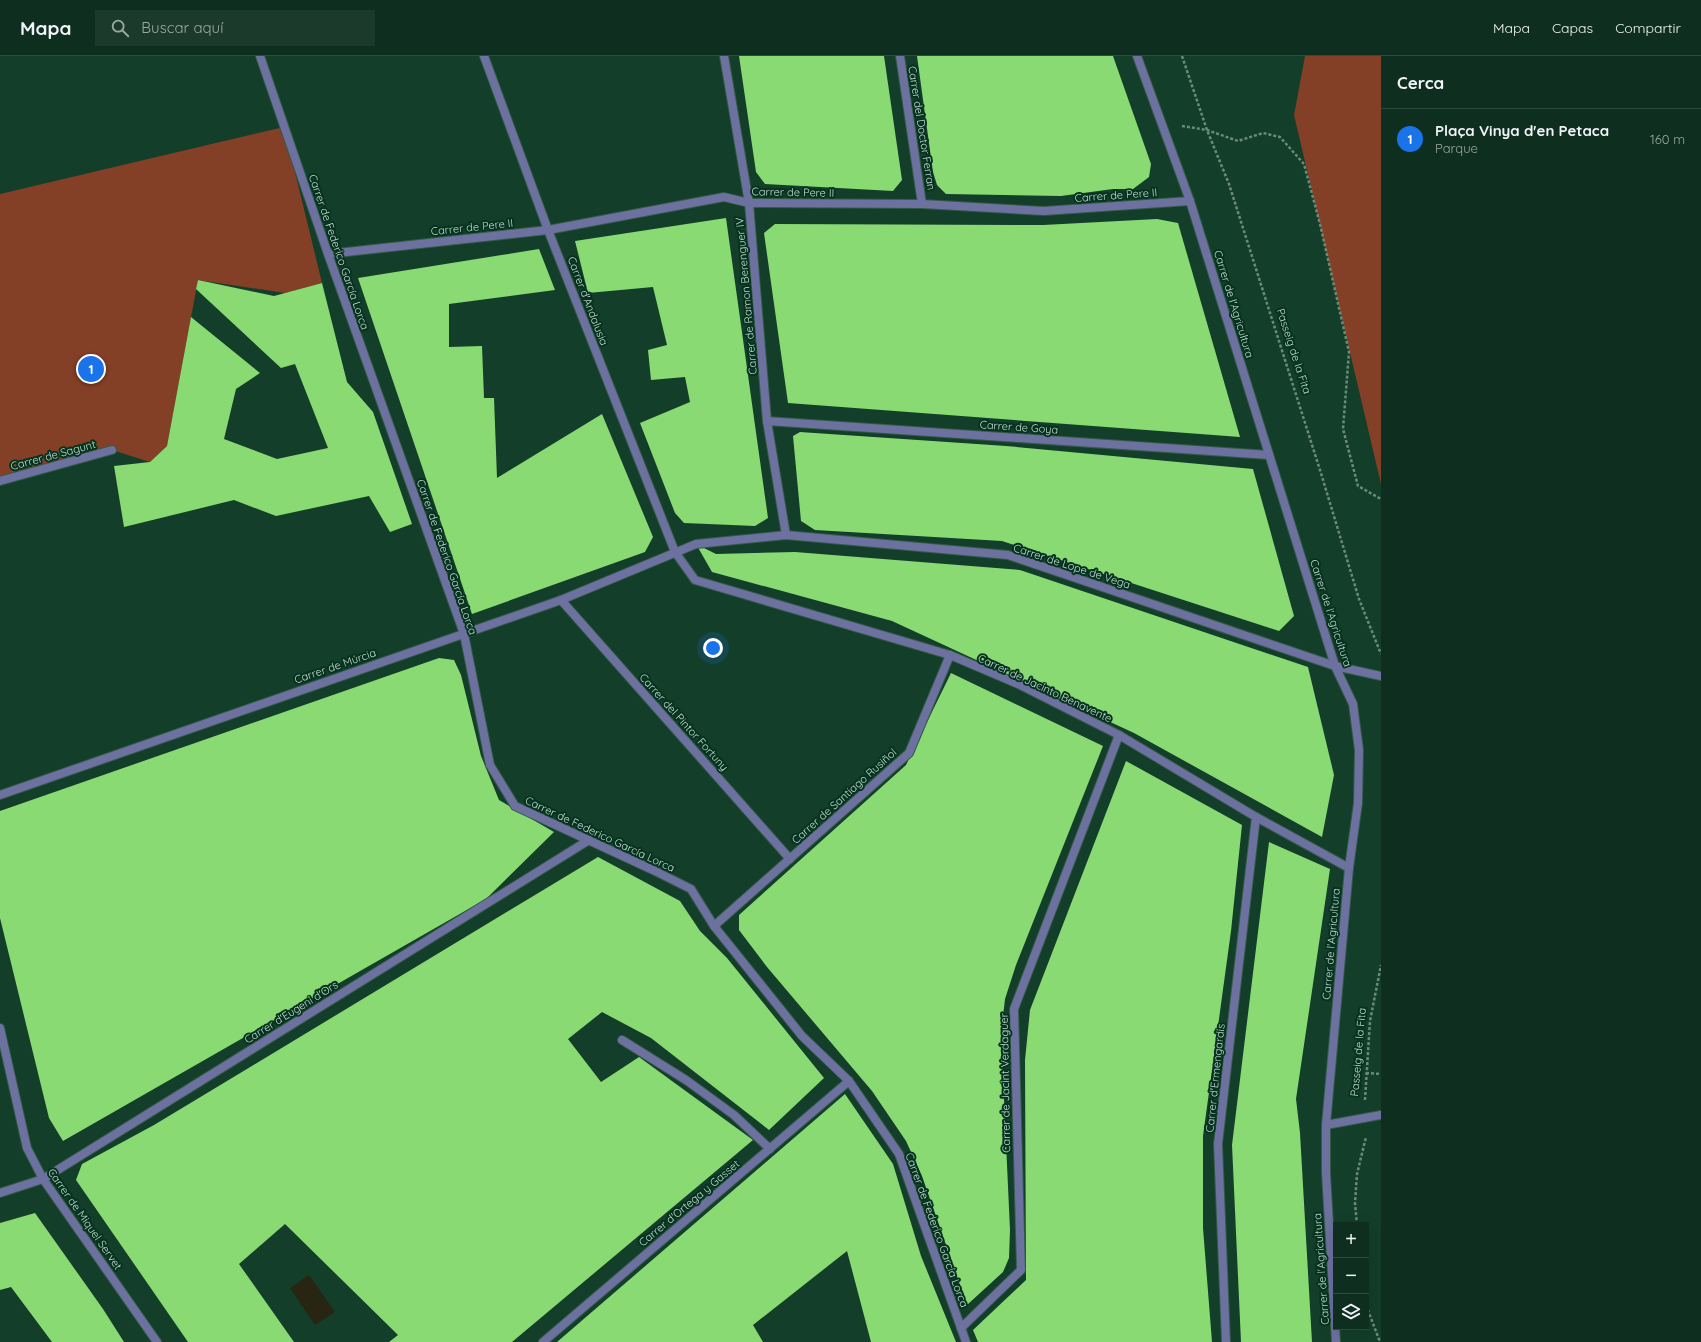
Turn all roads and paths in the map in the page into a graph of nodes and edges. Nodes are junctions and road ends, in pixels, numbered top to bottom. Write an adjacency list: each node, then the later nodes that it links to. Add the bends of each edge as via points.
1 (260, 56): 13 (street, Carrer de Federico García Lorca)
2 (484, 56): 12 (street, Carrer d'Andalusia)
3 (724, 56): 10 (street, Carrer de Ramon Berenguer IV)
4 (900, 56): 11 (street, Carrer del Doctor Ferran)
5 (1137, 56): 7 (street, Carrer de l'Agricultura)
6 (1182, 56): 8 (path, Passeig de la Fita)
7 (1160, 122): 8 (path); 9 (street, Carrer de l'Agricultura)
8 (1207, 130): 18 (path, via 1238,142 1263,133 1280,137 1304,164 1349,352 1343,429 1358,486); 23 (path, Passeig de la Fita, via 1234,199 1359,599)
9 (1190, 201): 11 (street, Carrer de Pere II, via 1044,211); 16 (street, Carrer de l'Agricultura)
10 (749, 203): 11 (street, Carrer de Pere II); 12 (street, Carrer de Pere II, via 724,197); 14 (street, Carrer de Ramon Berenguer IV)
11 (922, 204)
12 (548, 230): 13 (street, Carrer de Pere II); 20 (street, Carrer d'Andalusia)
13 (328, 254): 22 (street, Carrer de Federico García Lorca)
14 (767, 421): 16 (street, Carrer de Goya); 19 (street, Carrer de Ramon Berenguer IV)
15 (112, 450): 17 (street, Carrer de Sagunt)
16 (1269, 455): 25 (street, Carrer de l'Agricultura)
17 (0, 481)
18 (1381, 499)
19 (786, 535): 20 (street, Carrer de Lope de Vega, via 696,544); 25 (street, Carrer de Lope de Vega, via 1008,555)
20 (675, 552): 21 (street, Carrer de Múrcia); 24 (street, Carrer de Jacinto Benavente, via 695,580)
21 (561, 600): 22 (street, Carrer de Múrcia); 31 (street, Carrer del Pintor Fortuny)
22 (464, 634): 28 (street, Carrer de Múrcia); 30 (street, Carrer de Federico García Lorca, via 490,765 515,806)
23 (1381, 654)
24 (950, 655): 27 (street, Carrer de Jacinto Benavente, via 1018,684); 31 (street, Carrer de Santiago Rusiñol, via 909,753)
25 (1335, 666): 26 (street, Carrer de Lope de Vega); 32 (street, Carrer de l'Agricultura, via 1353,704 1359,750 1358,803)
26 (1381, 676)
27 (1119, 735): 29 (street, Carrer de Jacinto Benavente); 48 (street, Carrer de Jacint Verdaguer, via 1014,1009 1021,1270)
28 (0, 795)
29 (1256, 817): 32 (street, Carrer de Jacinto Benavente); 52 (street, Carrer d'Ermengardis, via 1218,1144)
30 (590, 840): 33 (street, Carrer de Federico García Lorca, via 691,889); 44 (street, Carrer d'Eugeni d'Ors)
31 (790, 859): 33 (street, Carrer de Santiago Rusiñol)
32 (1349, 868): 42 (street, Carrer de l'Agricultura)
33 (714, 926): 39 (street, Carrer de Federico García Lorca, via 802,1036)
34 (1381, 965): 37 (path, Passeig de la Fita, via 1370,1021)
35 (0, 1028): 44 (street, Carrer de Miquel Servet, via 27,1148)
36 (622, 1040): 43 (street, via 686,1080 734,1115)
37 (1366, 1073): 38 (path); 41 (path, Passeig de la Fita)
38 (1381, 1074)
39 (849, 1081): 43 (street, Carrer d'Ortega y Gasset); 48 (street, Carrer de Federico García Lorca, via 899,1154)
40 (1381, 1115): 41 (street)
41 (1365, 1118): 42 (street); 46 (path, Passeig de la Fita, via 1366,1140 1357,1174)
42 (1326, 1124): 53 (street, Carrer de l'Agricultura, via 1326,1173)
43 (770, 1149): 50 (street, Carrer d'Ortega y Gasset)
44 (43, 1179): 45 (street, Carrer d'Eugeni d'Ors); 49 (street, Carrer de Miquel Servet)
45 (0, 1193)
46 (1357, 1222)
47 (1369, 1313): 54 (path)
48 (961, 1328): 51 (street, Carrer de Federico García Lorca)
49 (157, 1342)
50 (543, 1342)
51 (966, 1342)
52 (1226, 1342)
53 (1336, 1342)
54 (1380, 1342)

